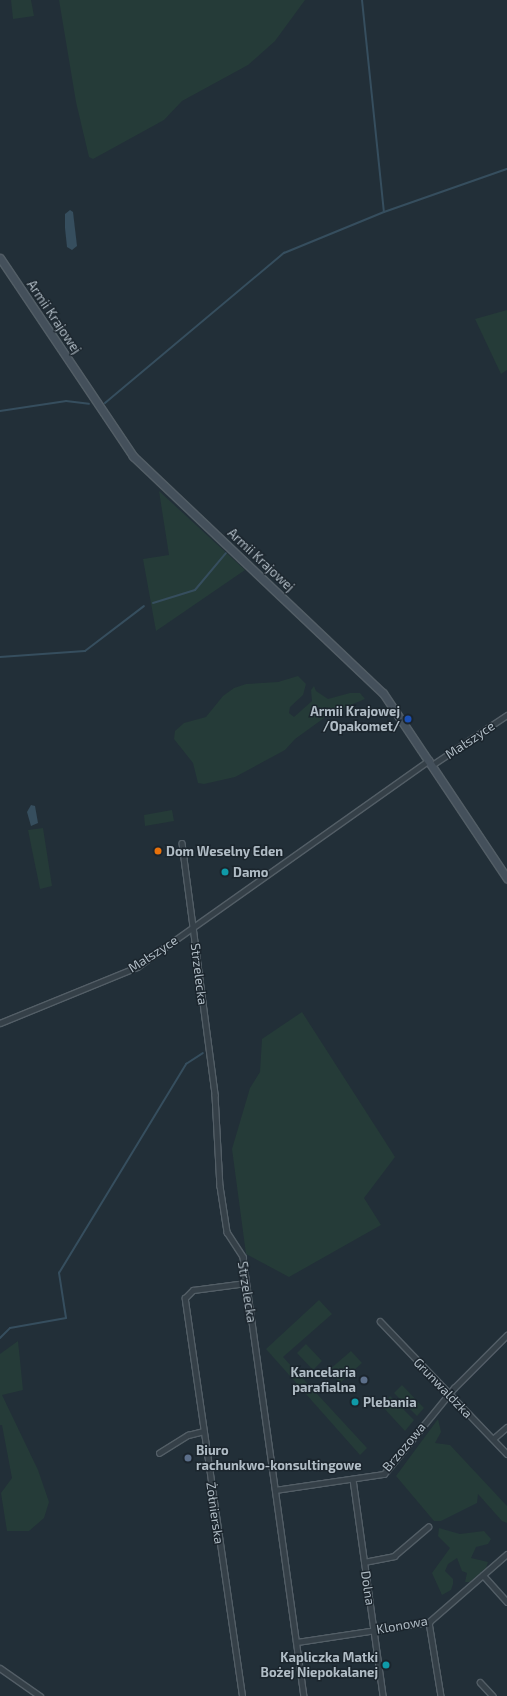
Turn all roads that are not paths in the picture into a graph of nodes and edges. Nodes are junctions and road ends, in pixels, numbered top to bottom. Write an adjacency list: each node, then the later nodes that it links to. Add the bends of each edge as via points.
1 (0, 258): 3 (street, Armii Krajowej, via 137,460 383,693)
2 (507, 715): 3 (street, Małszyce)
3 (430, 763): 5 (street, Armii Krajowej); 6 (street, Małszyce)
4 (182, 843): 6 (street, Strzelecka)
5 (507, 878)
6 (193, 927): 7 (street, Małszyce, via 126,972); 8 (street, Strzelecka, via 219,1130 220,1186 227,1232 243,1257)
7 (0, 1023)
8 (246, 1283): 13 (street, Żołnierska, via 193,1290 185,1298); 18 (street, Strzelecka)
9 (380, 1321): 11 (street, Grunwaldzka)
10 (507, 1336): 11 (street, Brzozowa)
11 (450, 1393): 14 (street, Grunwaldzka); 17 (street, Brzozowa, via 384,1474)
12 (507, 1427): 14 (street)
13 (204, 1431): 15 (street, via 188,1435); 30 (street, Żołnierska)
14 (493, 1439): 16 (street, Grunwaldzka)
15 (159, 1452)
16 (507, 1454)
17 (353, 1479): 18 (street, Brzozowa); 21 (street, Dolna)
18 (275, 1490): 26 (street, Strzelecka)
19 (428, 1527): 21 (street, via 394,1556)
20 (507, 1554): 22 (street, Klonowa)
21 (364, 1562): 25 (street, Dolna)
22 (483, 1575): 23 (street); 24 (street, Klonowa)
23 (507, 1602)
24 (429, 1622): 25 (street, Klonowa); 33 (street)
25 (374, 1630): 26 (street, Klonowa); 32 (street, Dolna)
26 (297, 1642): 31 (street, Strzelecka)
27 (0, 1668): 29 (street)
28 (480, 1682): 34 (street)
29 (40, 1696)
30 (242, 1696)
31 (304, 1696)
32 (383, 1696)
33 (441, 1696)
34 (493, 1696)

